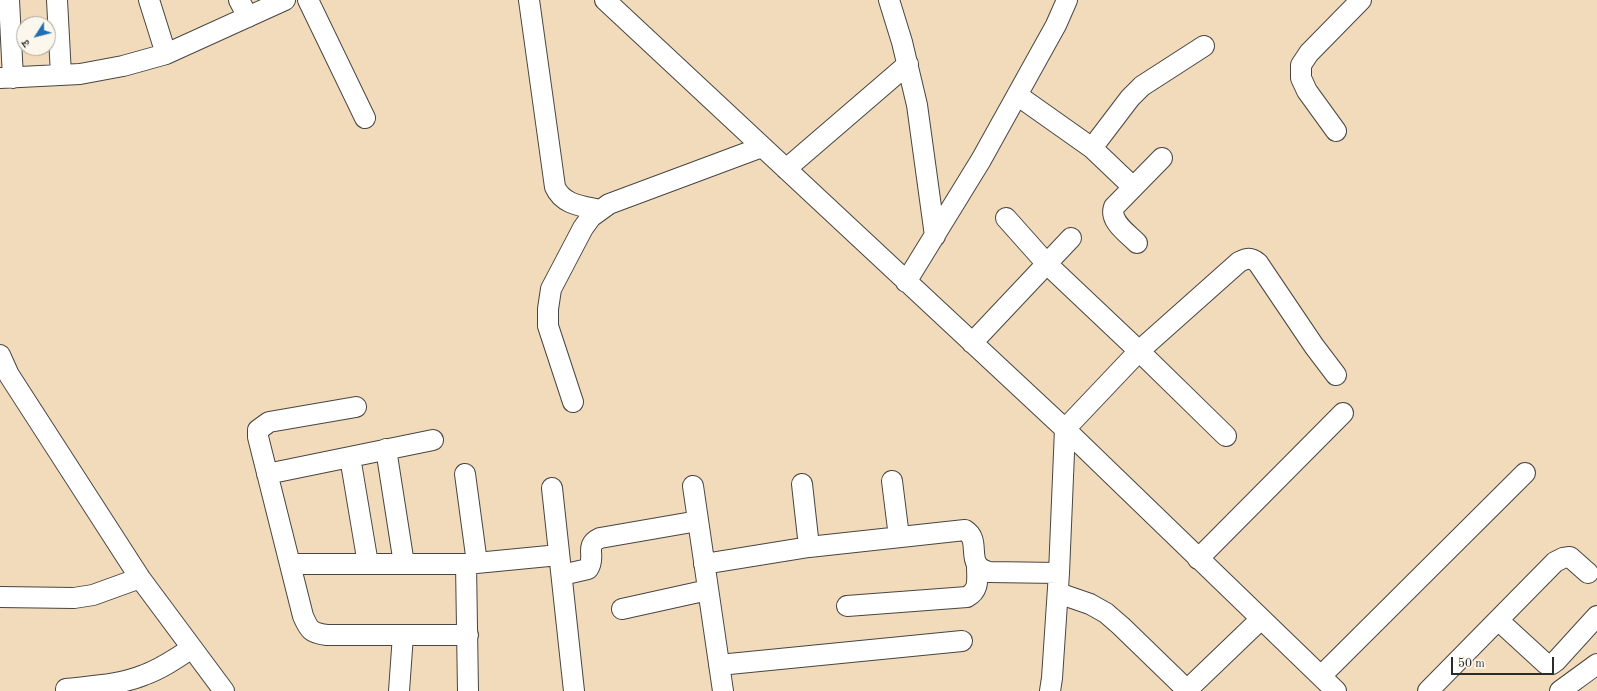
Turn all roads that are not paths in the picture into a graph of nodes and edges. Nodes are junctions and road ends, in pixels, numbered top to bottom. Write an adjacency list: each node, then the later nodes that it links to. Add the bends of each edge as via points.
1 (9, 0): 16 (street)
2 (57, 0): 15 (street)
3 (149, 0): 13 (street)
4 (285, 0): 11 (street)
5 (308, 0): 18 (street)
6 (529, 0): 25 (street, via 555,187 558,195 564,200)
7 (605, 0): 20 (street)
8 (889, 0): 14 (street)
9 (1067, 0): 17 (street)
10 (1361, 0): 19 (street, via 1309,53 1301,65 1301,78 1307,92)
11 (244, 9): 13 (street)
12 (1204, 46): 21 (street, via 1142,86)
13 (166, 54): 15 (street, via 123,66)
14 (908, 64): 23 (street); 27 (street, via 917,105)
15 (60, 75): 16 (street)
16 (6, 78)
17 (1017, 95): 21 (street); 27 (street)
18 (365, 118)
19 (1336, 131)
20 (762, 147): 23 (street); 25 (street, via 609,204)
21 (1092, 148): 24 (street)
22 (1162, 158): 24 (street)
23 (786, 169): 31 (street)
24 (1133, 187): 29 (street, via 1114,207 1113,212 1114,219)
25 (600, 210): 36 (street, via 583,228 551,289 548,309 548,326)
26 (1006, 218): 30 (street)
27 (935, 236): 31 (street)
28 (1071, 238): 30 (street)
29 (1136, 243)
30 (1047, 264): 32 (street); 33 (street)
31 (906, 282): 32 (street)
32 (972, 343): 39 (street)
33 (1139, 351): 35 (street, via 1239,262 1247,258 1258,263); 39 (street); 40 (street)
34 (0, 355): 65 (street, via 9,375)
35 (1336, 375)
36 (573, 402)
37 (356, 407): 45 (street, via 263,425 258,430 258,437)
38 (1343, 413): 55 (street)
39 (1064, 429): 55 (street); 62 (street)
40 (1226, 436)
41 (433, 440): 42 (street)
42 (386, 449): 43 (street); 58 (street)
43 (350, 457): 45 (street); 57 (street)
44 (1525, 473): 81 (street)
45 (267, 474): 56 (street)
46 (465, 474): 59 (street)
47 (892, 481): 52 (street)
48 (802, 484): 53 (street)
49 (693, 486): 51 (street)
50 (552, 488): 54 (street)
51 (698, 521): 60 (street); 64 (street, via 600,538 593,541 590,546 592,558 588,569)
52 (899, 537): 53 (street); 61 (street, via 965,530 973,539)
53 (809, 547): 60 (street)
54 (560, 555): 59 (street); 64 (street)
55 (1198, 559): 72 (street)
56 (290, 564): 57 (street); 75 (street, via 303,616 308,628 317,634)
57 (368, 564): 58 (street)
58 (404, 564): 59 (street)
59 (471, 564): 74 (street)
60 (704, 564): 66 (street)
61 (977, 566): 62 (street, via 990,572); 69 (street, via 977,586 974,594 967,597)
62 (1059, 573): 67 (street)
63 (1588, 573): 73 (street, via 1570,557 1555,562)
64 (562, 575): 86 (street)
65 (140, 578): 68 (street, via 93,595 80,597); 78 (street)
66 (708, 590): 70 (street); 79 (street)
67 (1058, 593): 88 (street); 89 (street, via 1090,604 1106,613)
68 (0, 597)
69 (847, 606)
70 (622, 609)
71 (1597, 616): 77 (street)
72 (1260, 619): 81 (street); 89 (street)
73 (1498, 620): 77 (street, via 1546,664 1552,664); 91 (street)
74 (468, 634): 75 (street); 85 (street)
75 (403, 635): 84 (street)
76 (962, 641): 79 (street)
77 (1574, 642): 80 (street)
78 (192, 648): 82 (street, via 143,676 124,682); 83 (street)
79 (719, 665): 87 (street)
80 (1596, 667): 92 (street)
81 (1321, 676): 90 (street)
82 (66, 689)
83 (224, 691)
84 (399, 691)
85 (468, 691)
86 (574, 691)
87 (723, 691)
88 (1050, 691)
89 (1186, 691)
90 (1336, 691)
91 (1428, 691)
92 (1560, 691)

